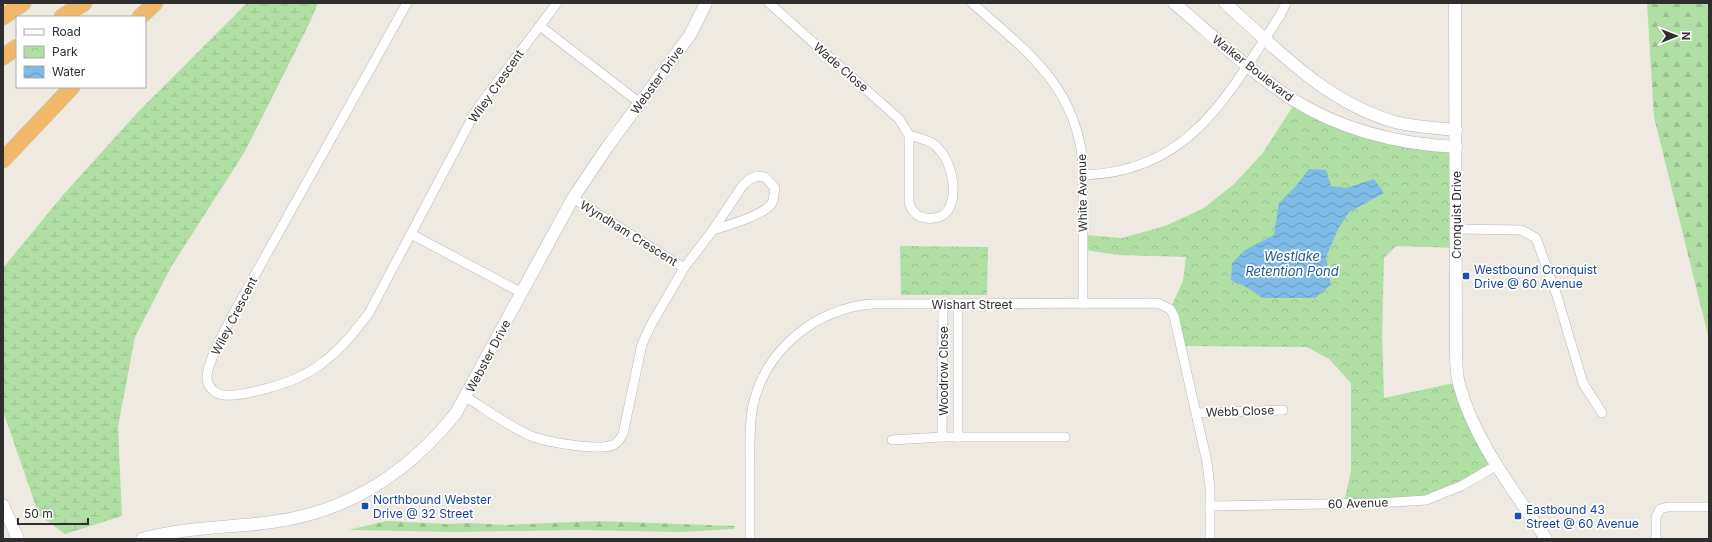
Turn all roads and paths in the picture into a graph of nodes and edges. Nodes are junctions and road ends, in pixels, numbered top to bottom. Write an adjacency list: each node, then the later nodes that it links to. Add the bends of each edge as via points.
1 (23, 3): 15 (highway)
2 (84, 3): 13 (highway)
3 (155, 3): 14 (highway)
4 (407, 3): 33 (street, Wiley Crescent, via 237,307 215,350 207,378 209,386 223,395 279,386 326,360 346,342 369,313)
5 (557, 3): 16 (street, Wiley Crescent)
6 (706, 3): 22 (street, Webster Drive, via 690,35)
7 (769, 3): 25 (street, Wade Close, via 900,119)
8 (972, 3): 29 (street, White Avenue, via 1032,56 1061,92 1076,123)
9 (1174, 3): 20 (street, Walker Boulevard)
10 (1225, 3): 17 (street)
11 (1286, 3): 17 (street)
12 (1455, 3): 24 (street, Cronquist Drive)
13 (64, 16)
14 (141, 16)
15 (3, 17)
16 (540, 26): 22 (street); 33 (street, Wiley Crescent, via 477,109)
17 (1264, 39): 20 (street); 24 (street, via 1316,82 1349,104 1402,123)
18 (16, 48): 19 (highway)
19 (3, 57)
20 (1247, 65): 26 (street, Walker Boulevard, via 1292,99 1347,126 1402,142); 29 (street, via 1207,120 1174,148 1132,168)
21 (71, 88): 23 (highway)
22 (640, 103): 30 (street, Webster Drive)
23 (42, 120): 27 (highway); 28 (highway)
24 (1456, 130): 26 (street, Cronquist Drive)
25 (909, 135): 25 (street, via 909,203 913,211 920,216 928,219 939,217 947,211 952,200 952,176 949,166 940,150 930,142)
26 (1456, 147): 31 (street, Cronquist Drive)
27 (3, 160)
28 (3, 172)
29 (1084, 175): 36 (street, White Avenue)
30 (573, 198): 34 (street, Wyndham Crescent); 35 (street, Webster Drive)
31 (1456, 229): 42 (street, via 1521,230 1536,238 1557,296 1583,383); 47 (street, Cronquist Drive, via 1456,350 1459,382 1472,420)
32 (713, 230): 32 (street, Wyndham Crescent, via 749,218 766,209 772,203 775,188 765,177 757,176 750,179 743,185); 34 (street, Wyndham Crescent)
33 (411, 234): 35 (street)
34 (684, 268): 39 (street, Wyndham Crescent, via 642,344 623,434 619,441 612,445 592,446 566,444 533,436)
35 (522, 293): 39 (street, Webster Drive)
36 (1083, 304): 38 (street, Wishart Street); 41 (street, Wishart Street, via 1158,303 1170,309 1177,328)
37 (943, 305): 38 (street, Wishart Street); 43 (street, Woodrow Close); 53 (street, Wishart Street, via 872,304 853,307 813,322 781,350 765,373 753,406 750,439)
38 (958, 305): 44 (street, Woodrow Close)
39 (466, 397): 52 (street, Webster Drive, via 440,433 408,464 372,488 344,502 307,516 166,533)
40 (1283, 410): 41 (street, Webb Close)
41 (1197, 413): 49 (street, Wishart Street, via 1207,462)
42 (1602, 413)
43 (942, 437): 44 (street); 46 (street)
44 (958, 437): 45 (street)
45 (1065, 437)
46 (892, 440)
47 (1497, 465): 49 (street, 60 Avenue, via 1463,486 1426,500); 55 (street, Cronquist Drive)
48 (3, 505): 51 (street)
49 (1210, 506): 54 (street, Wishart Street)
50 (1709, 507): 56 (street, via 1660,509 1656,517)
51 (18, 539)
52 (142, 539)
53 (750, 539)
54 (1210, 539)
55 (1546, 539)
56 (1656, 539)

